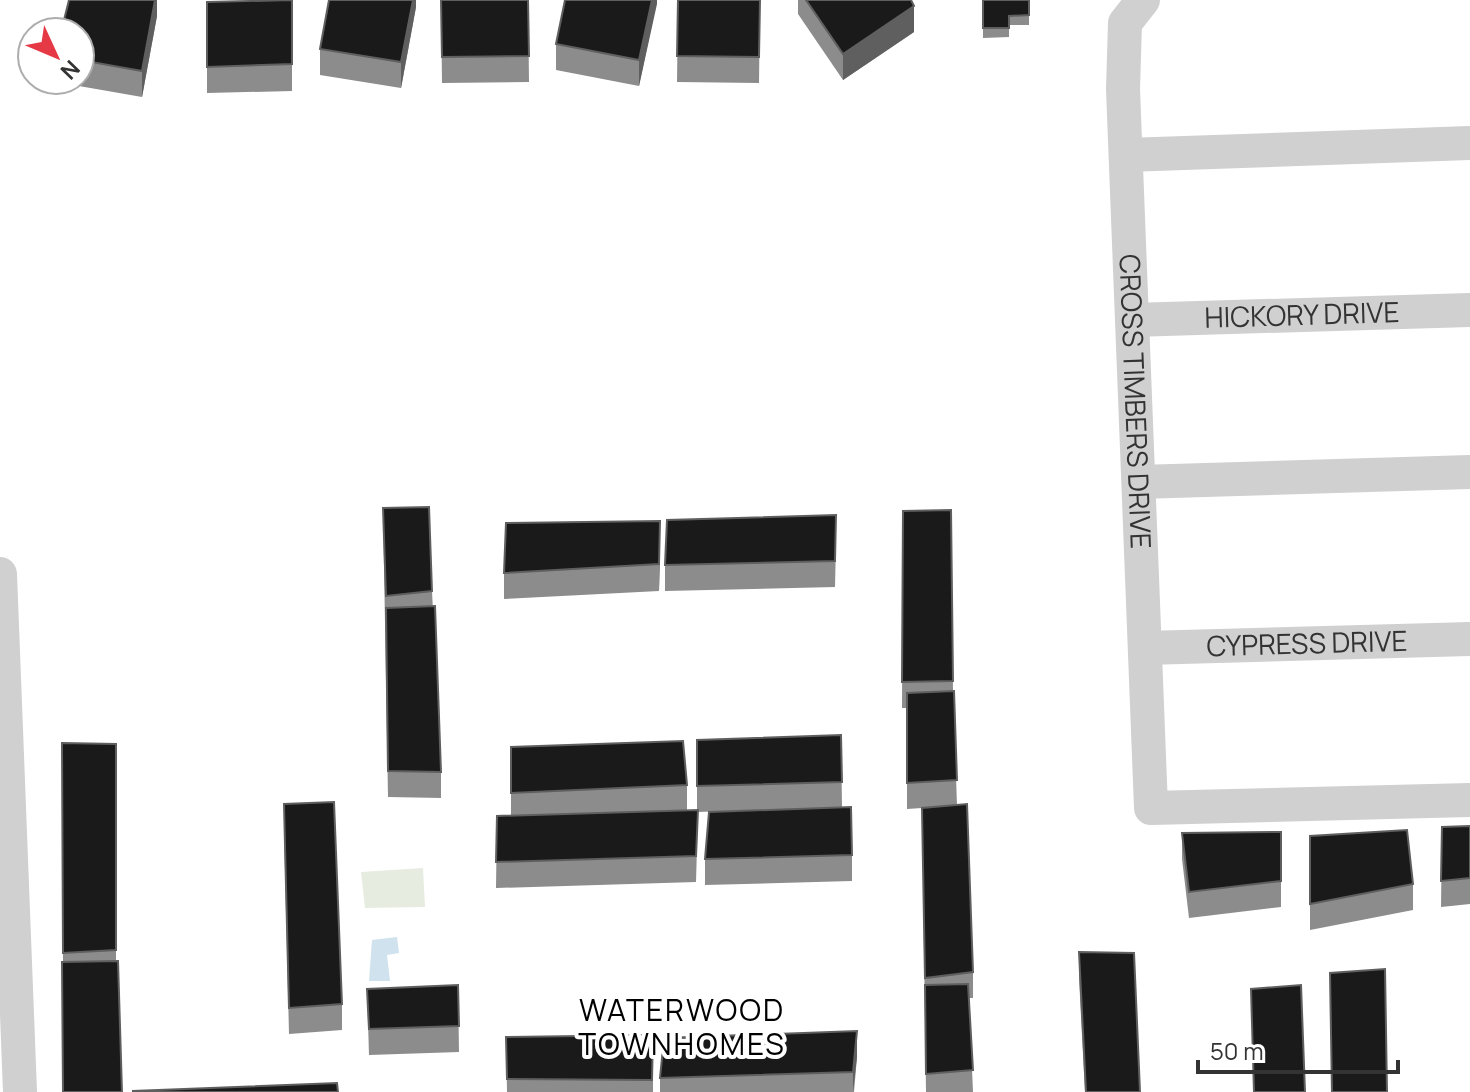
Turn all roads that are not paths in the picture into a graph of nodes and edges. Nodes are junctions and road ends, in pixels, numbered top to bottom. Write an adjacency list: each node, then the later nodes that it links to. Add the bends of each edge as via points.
1 (1143, 0): 3 (street, CROSS TIMBERS DRIVE, via 1125,23)
2 (1470, 143): 3 (street)
3 (1126, 155): 5 (street, CROSS TIMBERS DRIVE)
4 (1470, 310): 5 (street, HICKORY DRIVE)
5 (1132, 320): 7 (street, CROSS TIMBERS DRIVE)
6 (1470, 472): 7 (street)
7 (1139, 482): 10 (street, CROSS TIMBERS DRIVE)
8 (0, 574): 12 (street)
9 (1470, 639): 10 (street, CYPRESS DRIVE)
10 (1145, 648): 11 (street, CROSS TIMBERS DRIVE, via 1151,808)
11 (1470, 800)
12 (20, 1092)

